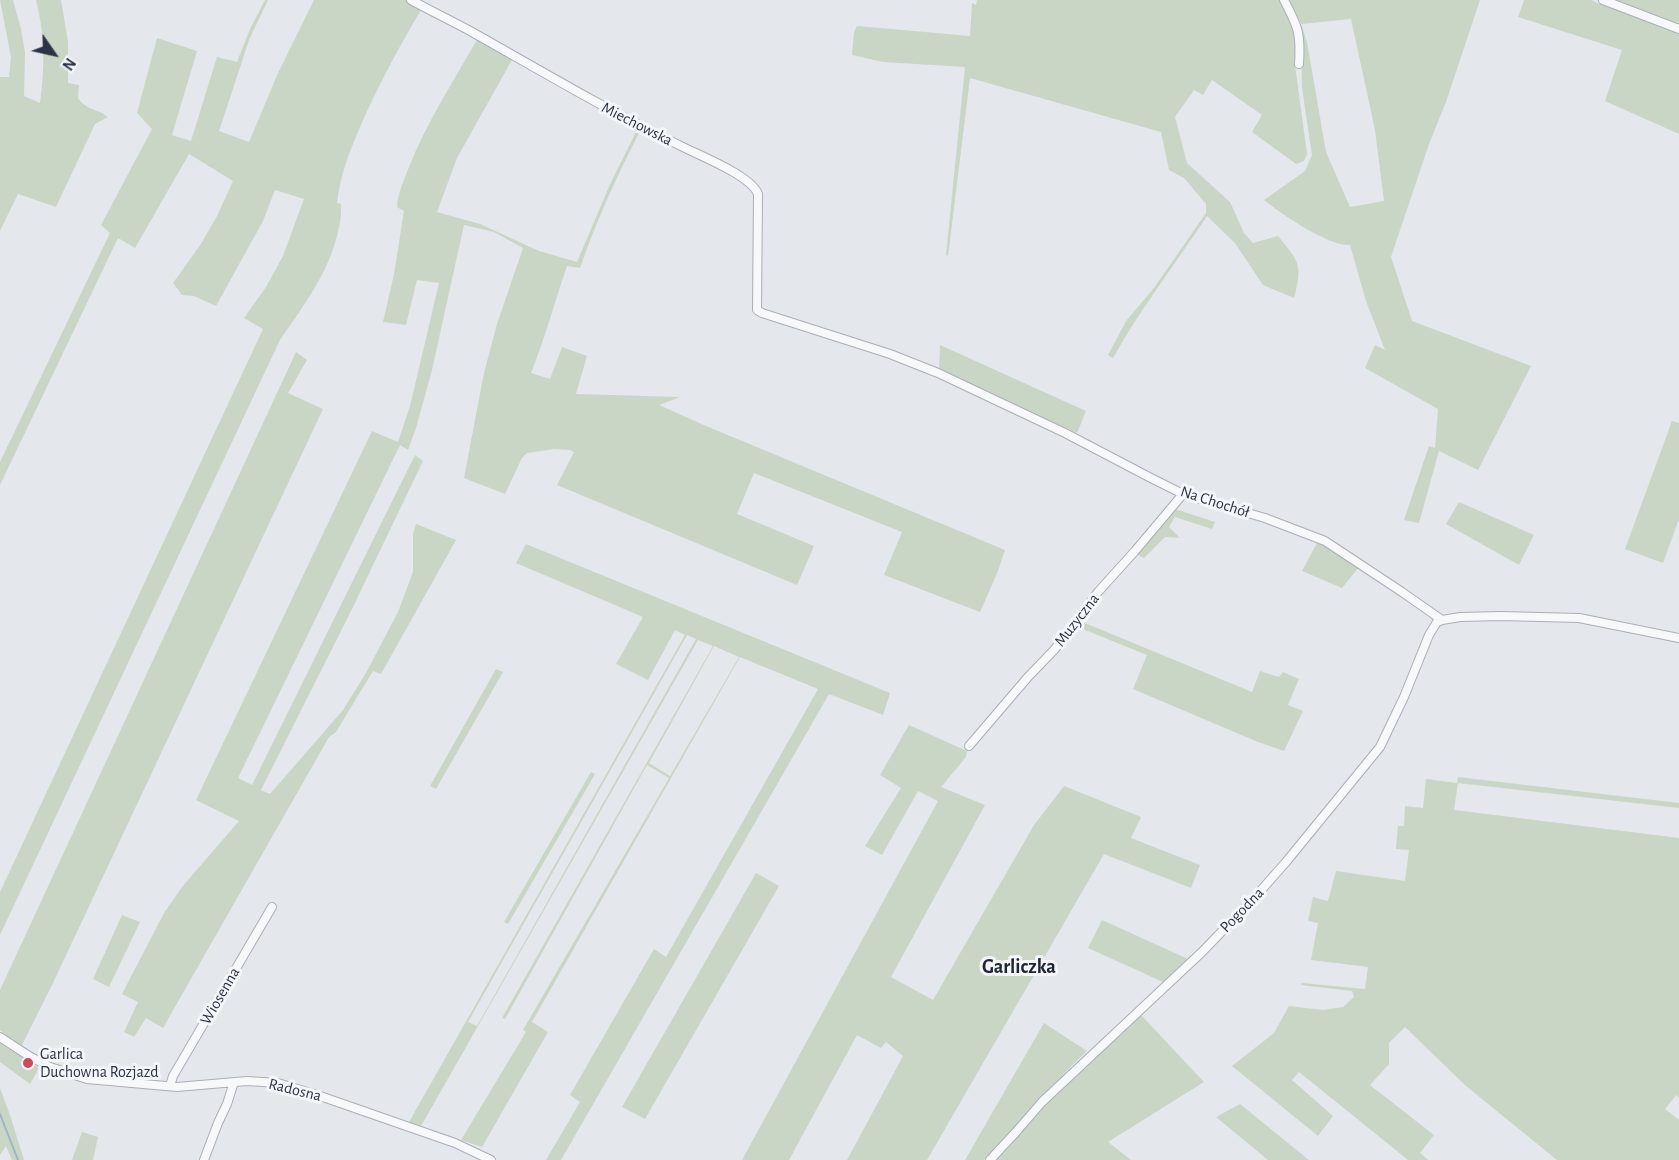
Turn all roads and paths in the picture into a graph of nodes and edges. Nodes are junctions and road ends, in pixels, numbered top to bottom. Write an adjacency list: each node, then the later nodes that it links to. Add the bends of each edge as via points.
1 (411, 0): 6 (street, Miechowska, via 752,184 758,194)
2 (1284, 0): 5 (street, via 1298,28)
3 (1603, 0): 4 (street)
4 (1679, 29)
5 (1299, 64)
6 (757, 310): 7 (street, Na Chochół, via 938,373)
7 (1184, 494): 8 (street, Na Chochół, via 1325,541); 10 (street, Muzyczna)
8 (1442, 620): 9 (street, via 1501,616 1579,618); 17 (street, Pogodna, via 1429,635 1380,747 1286,862 1201,953 1047,1096)
9 (1679, 638)
10 (969, 746)
11 (272, 907): 14 (street, Wiosenna)
12 (0, 1037): 14 (street, Radosna, via 50,1067 87,1079)
13 (234, 1082): 14 (street, Radosna); 15 (street); 16 (street, Radosna, via 288,1085 455,1143)
14 (170, 1086)
15 (204, 1160)
16 (491, 1160)
17 (990, 1160)

